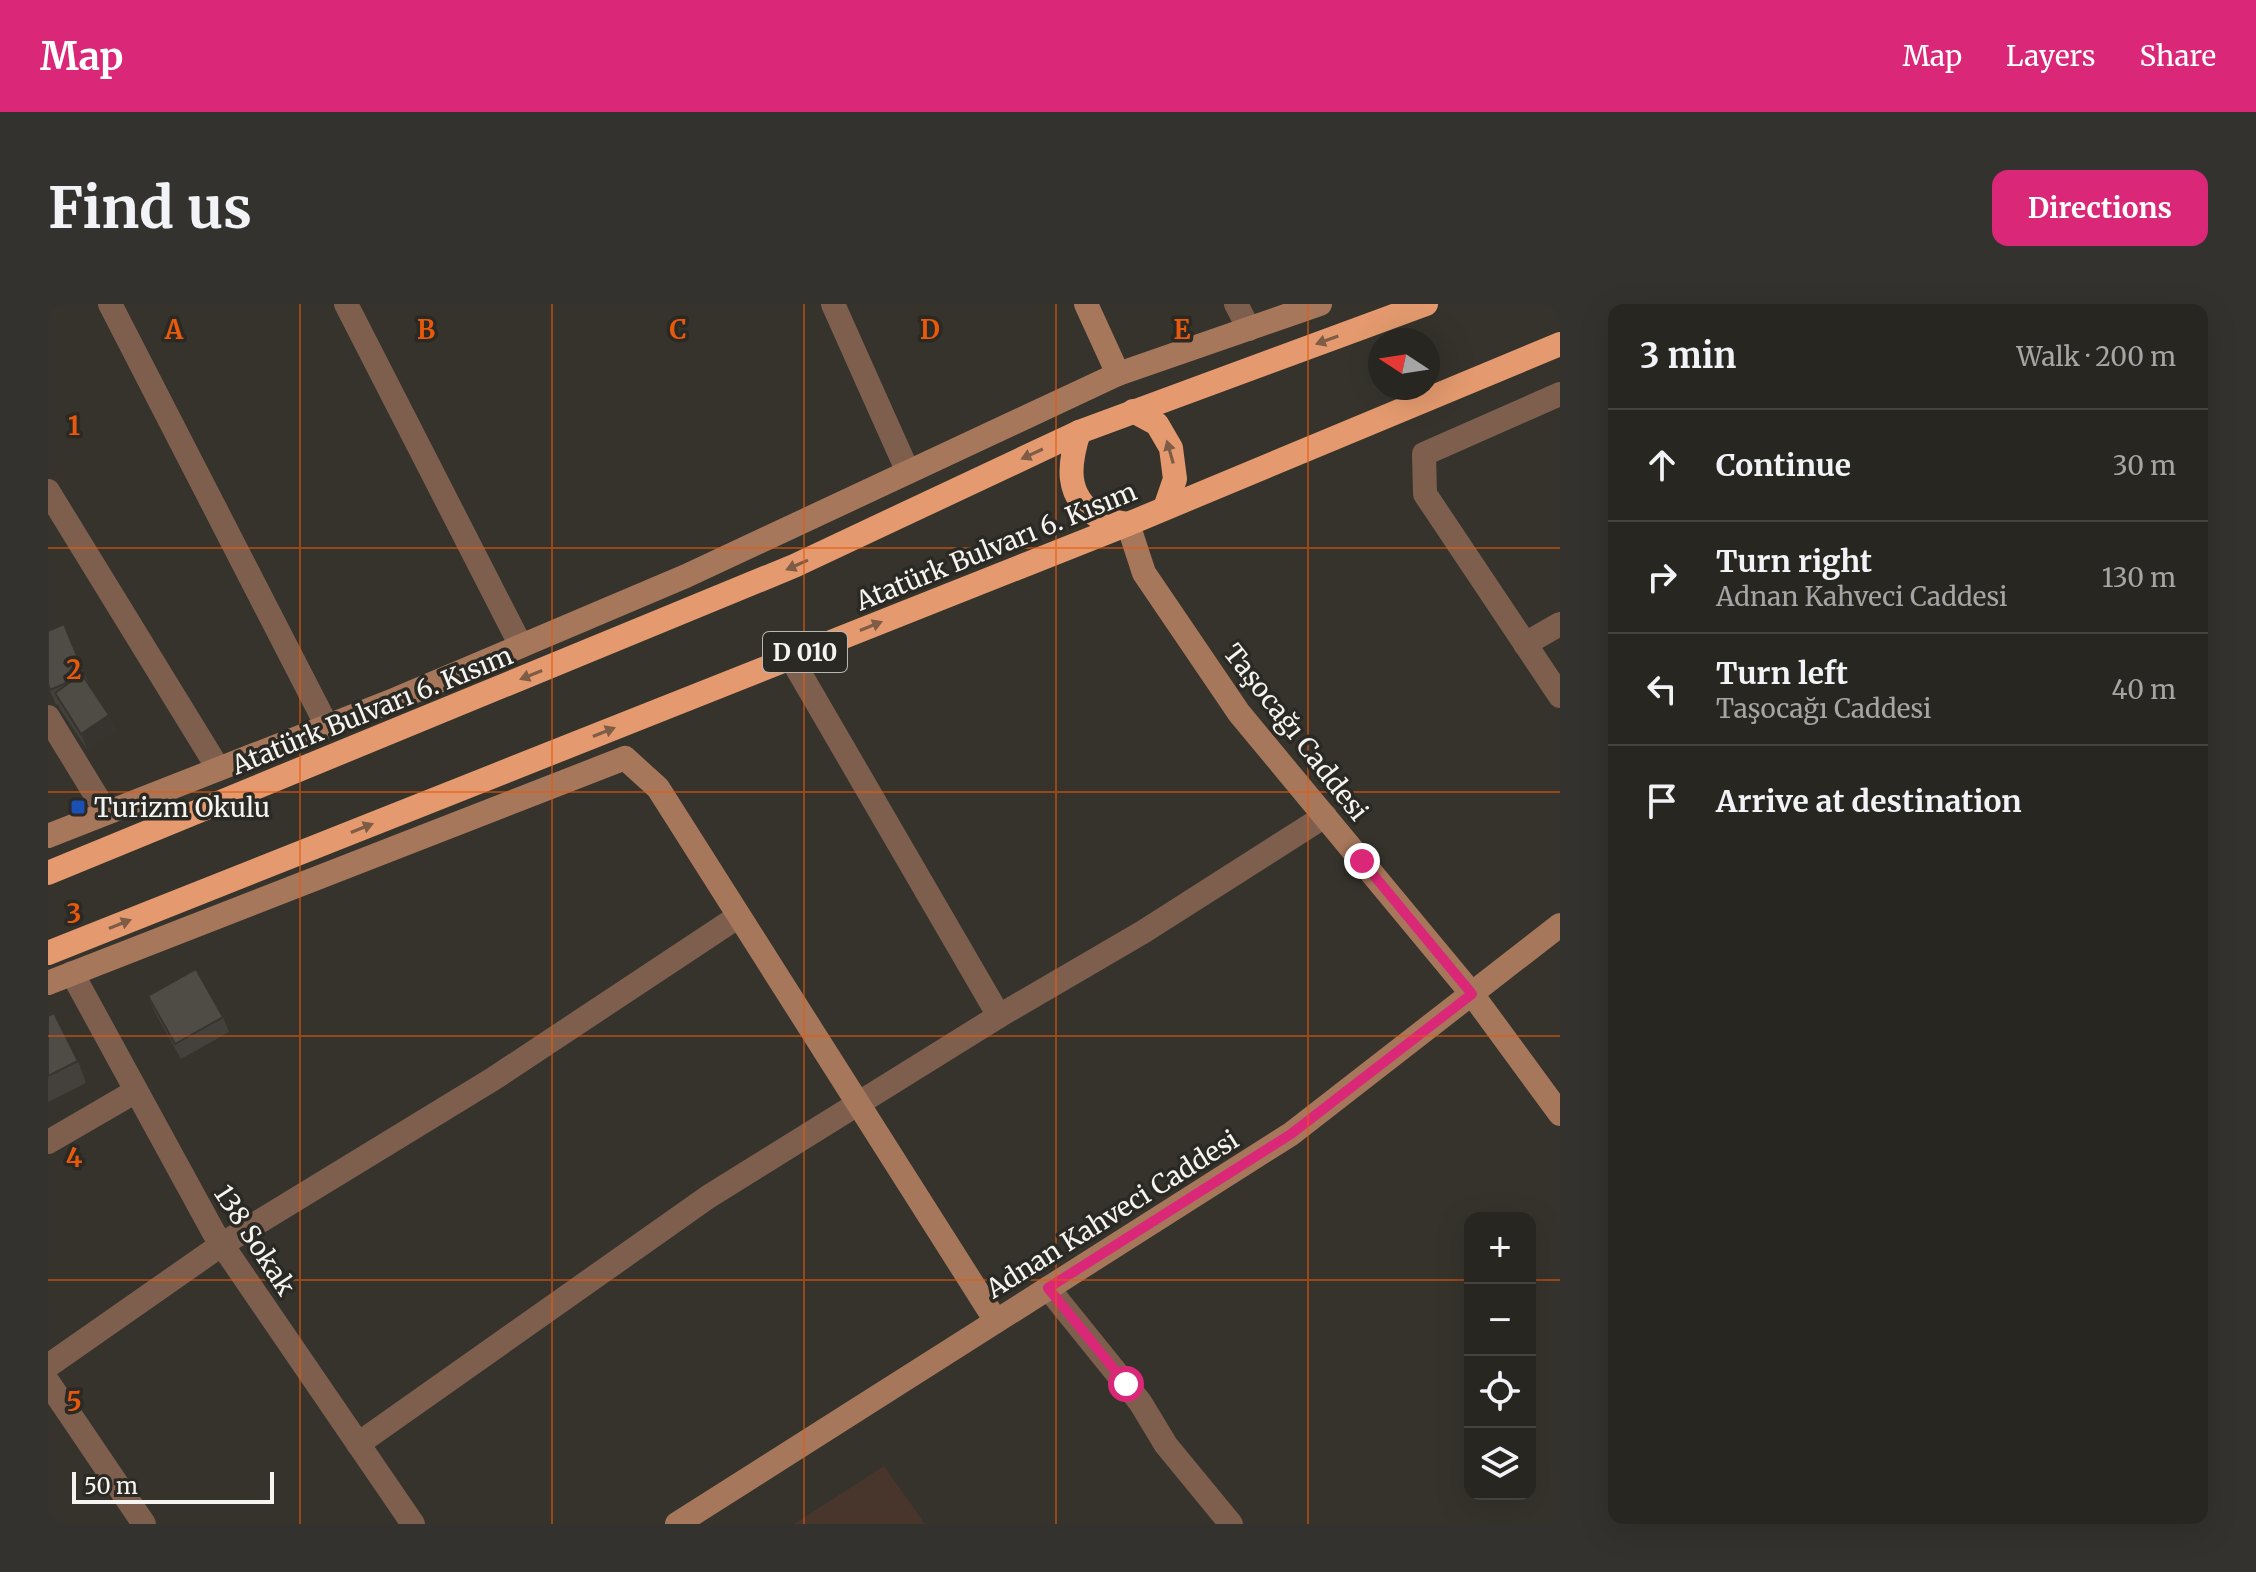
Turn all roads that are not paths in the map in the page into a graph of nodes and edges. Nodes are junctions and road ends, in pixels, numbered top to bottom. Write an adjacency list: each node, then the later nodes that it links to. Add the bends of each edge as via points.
1 (110, 304): 24 (street)
2 (346, 304): 20 (street)
3 (833, 304): 14 (street)
4 (1086, 304): 10 (street)
5 (1236, 304): 8 (street)
6 (1320, 304): 8 (street)
7 (1426, 304): 12 (highway, Atatürk Bulvarı 6. Kısım, one-way to 12)
8 (1249, 329): 10 (street)
9 (1560, 344): 16 (highway, Atatürk Bulvarı 6. Kısım / D 010)
10 (1118, 374): 14 (street)
11 (1560, 394): 19 (street, via 1424,454 1425,494)
12 (1133, 411): 13 (highway, Atatürk Bulvarı 6. Kısım); 16 (highway, one-way to 12, via 1175,479 1171,448 1157,424)
13 (1079, 432): 17 (highway, via 1071,457 1073,487 1081,504 1100,517); 29 (highway, Atatürk Bulvarı 6. Kısım, one-way to 29, via 794,566)
14 (908, 472): 20 (street)
15 (48, 491): 25 (street)
16 (1165, 508): 17 (highway, Atatürk Bulvarı 6. Kısım / D 010)
17 (1128, 524): 21 (highway, Atatürk Bulvarı 6. Kısım / D 010, one-way to 17); 27 (street, Taşocağı Caddesi, via 1144,573 1239,713)
18 (1560, 624): 19 (street)
19 (1525, 644): 22 (street)
20 (521, 646): 24 (street)
21 (791, 658): 32 (highway, Atatürk Bulvarı 6. Kısım / D 010, one-way to 21); 36 (street)
22 (1560, 696)
23 (48, 717): 26 (street)
24 (327, 726): 25 (street)
25 (218, 768): 26 (street)
26 (106, 812): 28 (street)
27 (1325, 816): 35 (street, Taşocağı Caddesi); 36 (street)
28 (48, 836)
29 (48, 873)
30 (739, 916): 33 (street, via 658,788 625,758); 38 (street); 41 (street, via 493,1079)
31 (1560, 925): 35 (street, Adnan Kahveci Caddesi)
32 (48, 953)
33 (72, 973): 34 (street); 37 (street, 138 Sokak)
34 (48, 983)
35 (1472, 994): 39 (street, Taşocağı Caddesi); 42 (street, Adnan Kahveci Caddesi, via 1291,1134)
36 (999, 1016): 38 (street)
37 (136, 1091): 40 (street); 41 (street, 138 Sokak)
38 (858, 1103): 43 (street); 46 (street, via 708,1197)
39 (1560, 1114)
40 (48, 1142)
41 (221, 1245): 44 (street); 46 (street, 138 Sokak)
42 (1048, 1288): 43 (street, Adnan Kahveci Caddesi); 50 (street)
43 (996, 1321): 49 (street, Adnan Kahveci Caddesi)
44 (48, 1366)
45 (48, 1382): 47 (street)
46 (358, 1444): 48 (street, 138 Sokak)
47 (144, 1524)
48 (413, 1524)
49 (677, 1524)
50 (1231, 1524)

